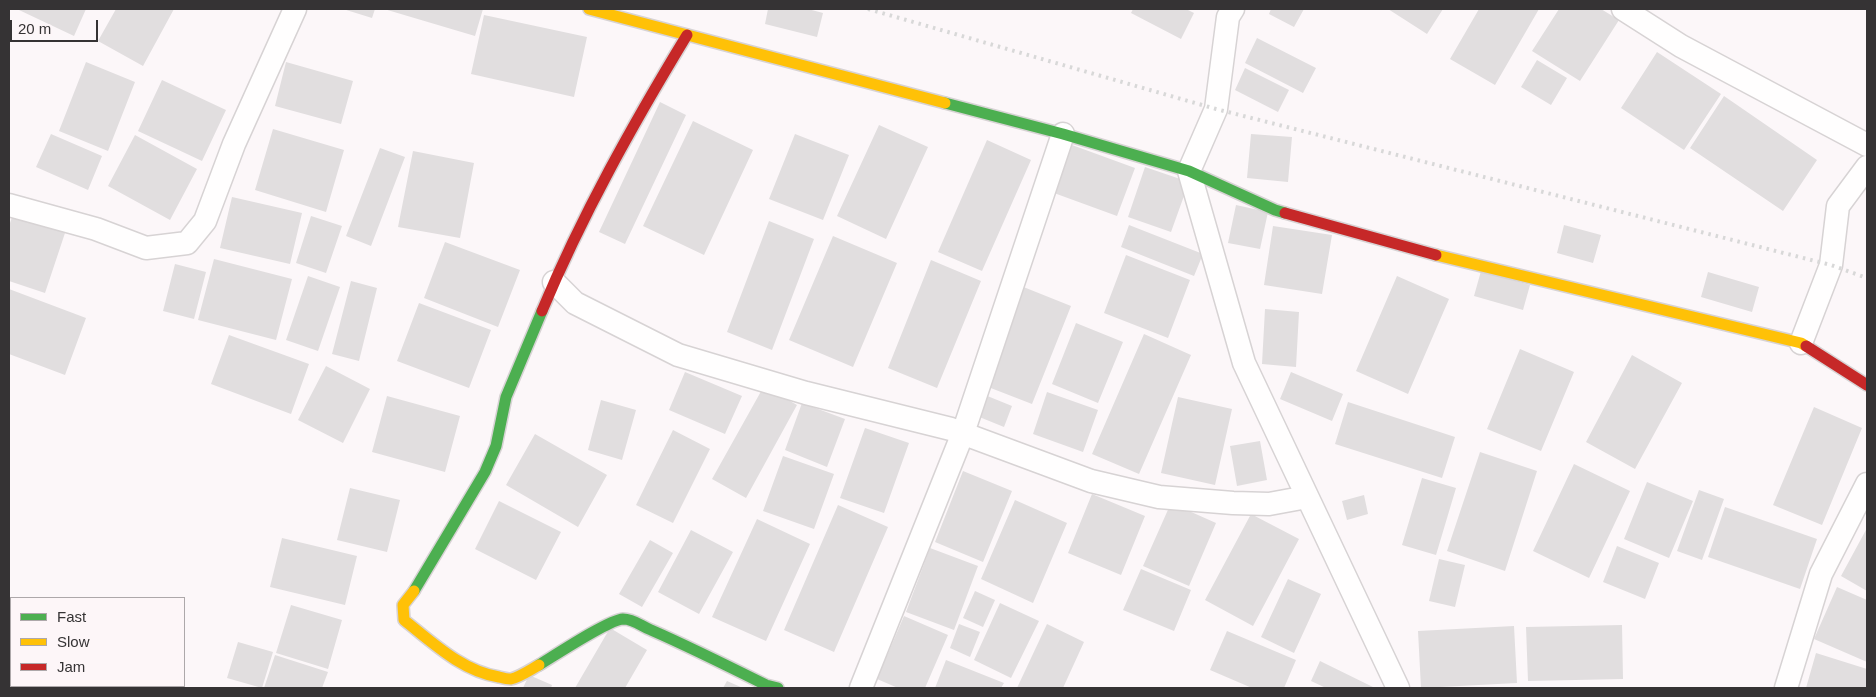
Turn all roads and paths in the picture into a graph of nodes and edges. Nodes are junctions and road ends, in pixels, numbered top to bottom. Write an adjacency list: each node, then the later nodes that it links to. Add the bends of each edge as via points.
1 (295, 9): 10 (street, via 234,144 205,222 188,243 146,248 96,229)
2 (589, 9): 5 (street)
3 (1232, 9): 9 (street, via 1228,17 1216,108)
4 (1623, 9): 7 (street, via 1681,46)
5 (687, 35): 6 (street); 11 (street, via 638,116)
6 (1063, 134): 9 (street); 14 (street)
7 (1867, 145)
8 (1867, 167): 12 (street, via 1838,206 1832,265)
9 (1188, 171): 12 (street, via 1276,210 1422,252); 16 (street, via 1244,363)
10 (9, 205)
11 (554, 282): 14 (street, via 575,303 678,355 806,393); 17 (street, via 506,397 496,446 485,472 417,587 402,603 404,620 465,666 510,679 621,619 633,620)
12 (1801, 343): 13 (street)
13 (1867, 385)
14 (963, 433): 16 (street, via 1091,481 1159,497 1268,504); 18 (street)
15 (1867, 484): 20 (street, via 1821,574)
16 (1308, 497): 19 (street)
17 (778, 688)
18 (861, 688)
19 (1398, 688)
20 (1786, 688)

